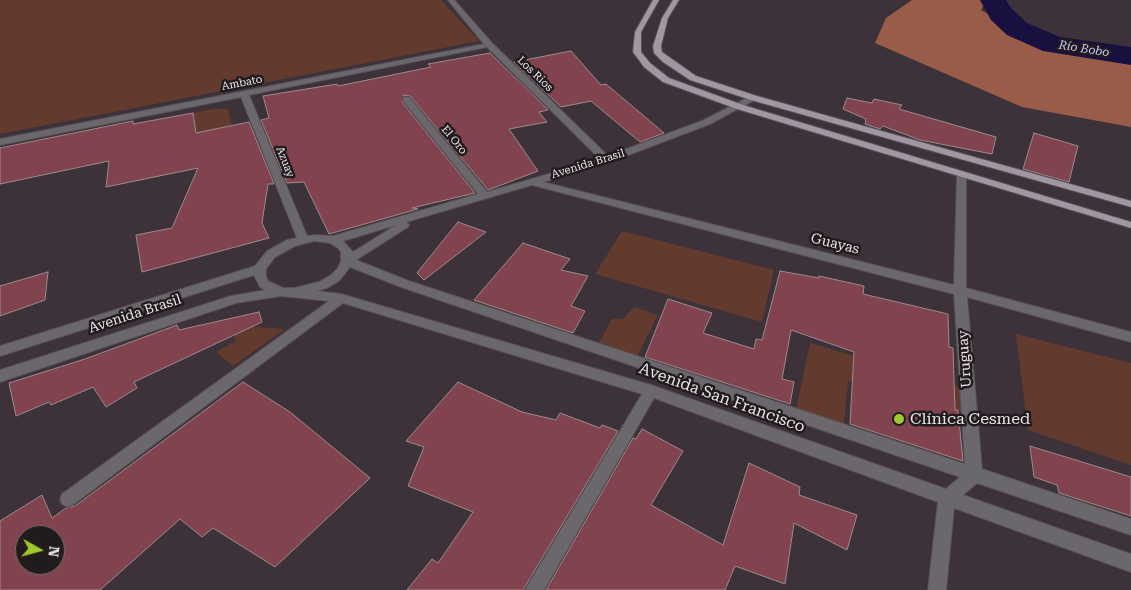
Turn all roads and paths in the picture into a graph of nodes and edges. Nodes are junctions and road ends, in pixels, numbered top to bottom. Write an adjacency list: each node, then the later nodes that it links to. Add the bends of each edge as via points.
1 (451, 0): 4 (street, Los Rios)
2 (656, 0): 8 (main road, via 638,32 637,52 647,65 666,80)
3 (676, 0): 6 (main road, via 665,18 658,53 693,78)
4 (489, 45): 5 (street, Ambato); 10 (street, Los Rios)
5 (244, 94): 9 (street, Ambato); 17 (street, Azuay)
6 (754, 98): 8 (street, Avenida Brasil); 14 (main road)
7 (406, 99): 13 (street, El Oro)
8 (740, 106): 10 (street, Avenida Brasil); 11 (main road)
9 (0, 142)
10 (607, 160): 12 (street, Avenida Brasil)
11 (962, 176): 16 (main road); 21 (street, Uruguay)
12 (531, 182): 13 (street, Avenida Brasil); 21 (street, Guayas)
13 (484, 194): 15 (street, Avenida Brasil)
14 (1131, 204)
15 (417, 217): 18 (street, Avenida Brasil); 19 (street, Avenida Brasil)
16 (1131, 225)
17 (303, 239): 18 (street, Avenida Brasil); 20 (street, via 271,254)
18 (333, 240): 19 (street, via 347,252)
19 (347, 261): 22 (street, Avenida Brasil, via 339,274 323,285); 28 (street, Avenida San Francisco, via 405,284)
20 (260, 269): 22 (street, via 264,284); 25 (street, Avenida Brasil)
21 (960, 291): 24 (street, Guayas); 28 (street, Uruguay)
22 (288, 292): 23 (street, Avenida San Francisco); 26 (street, Avenida Brasil, via 236,299)
23 (341, 298): 27 (street, Avenida San Francisco); 30 (street)
24 (1131, 337)
25 (0, 351)
26 (0, 376)
27 (651, 390): 29 (street, Avenida San Francisco); 33 (street)
28 (974, 476): 29 (street); 31 (street, Avenida San Francisco)
29 (947, 498): 32 (street, Avenida San Francisco); 34 (street)
30 (68, 500)
31 (1131, 527)
32 (1131, 563)
33 (534, 590)
34 (937, 590)

